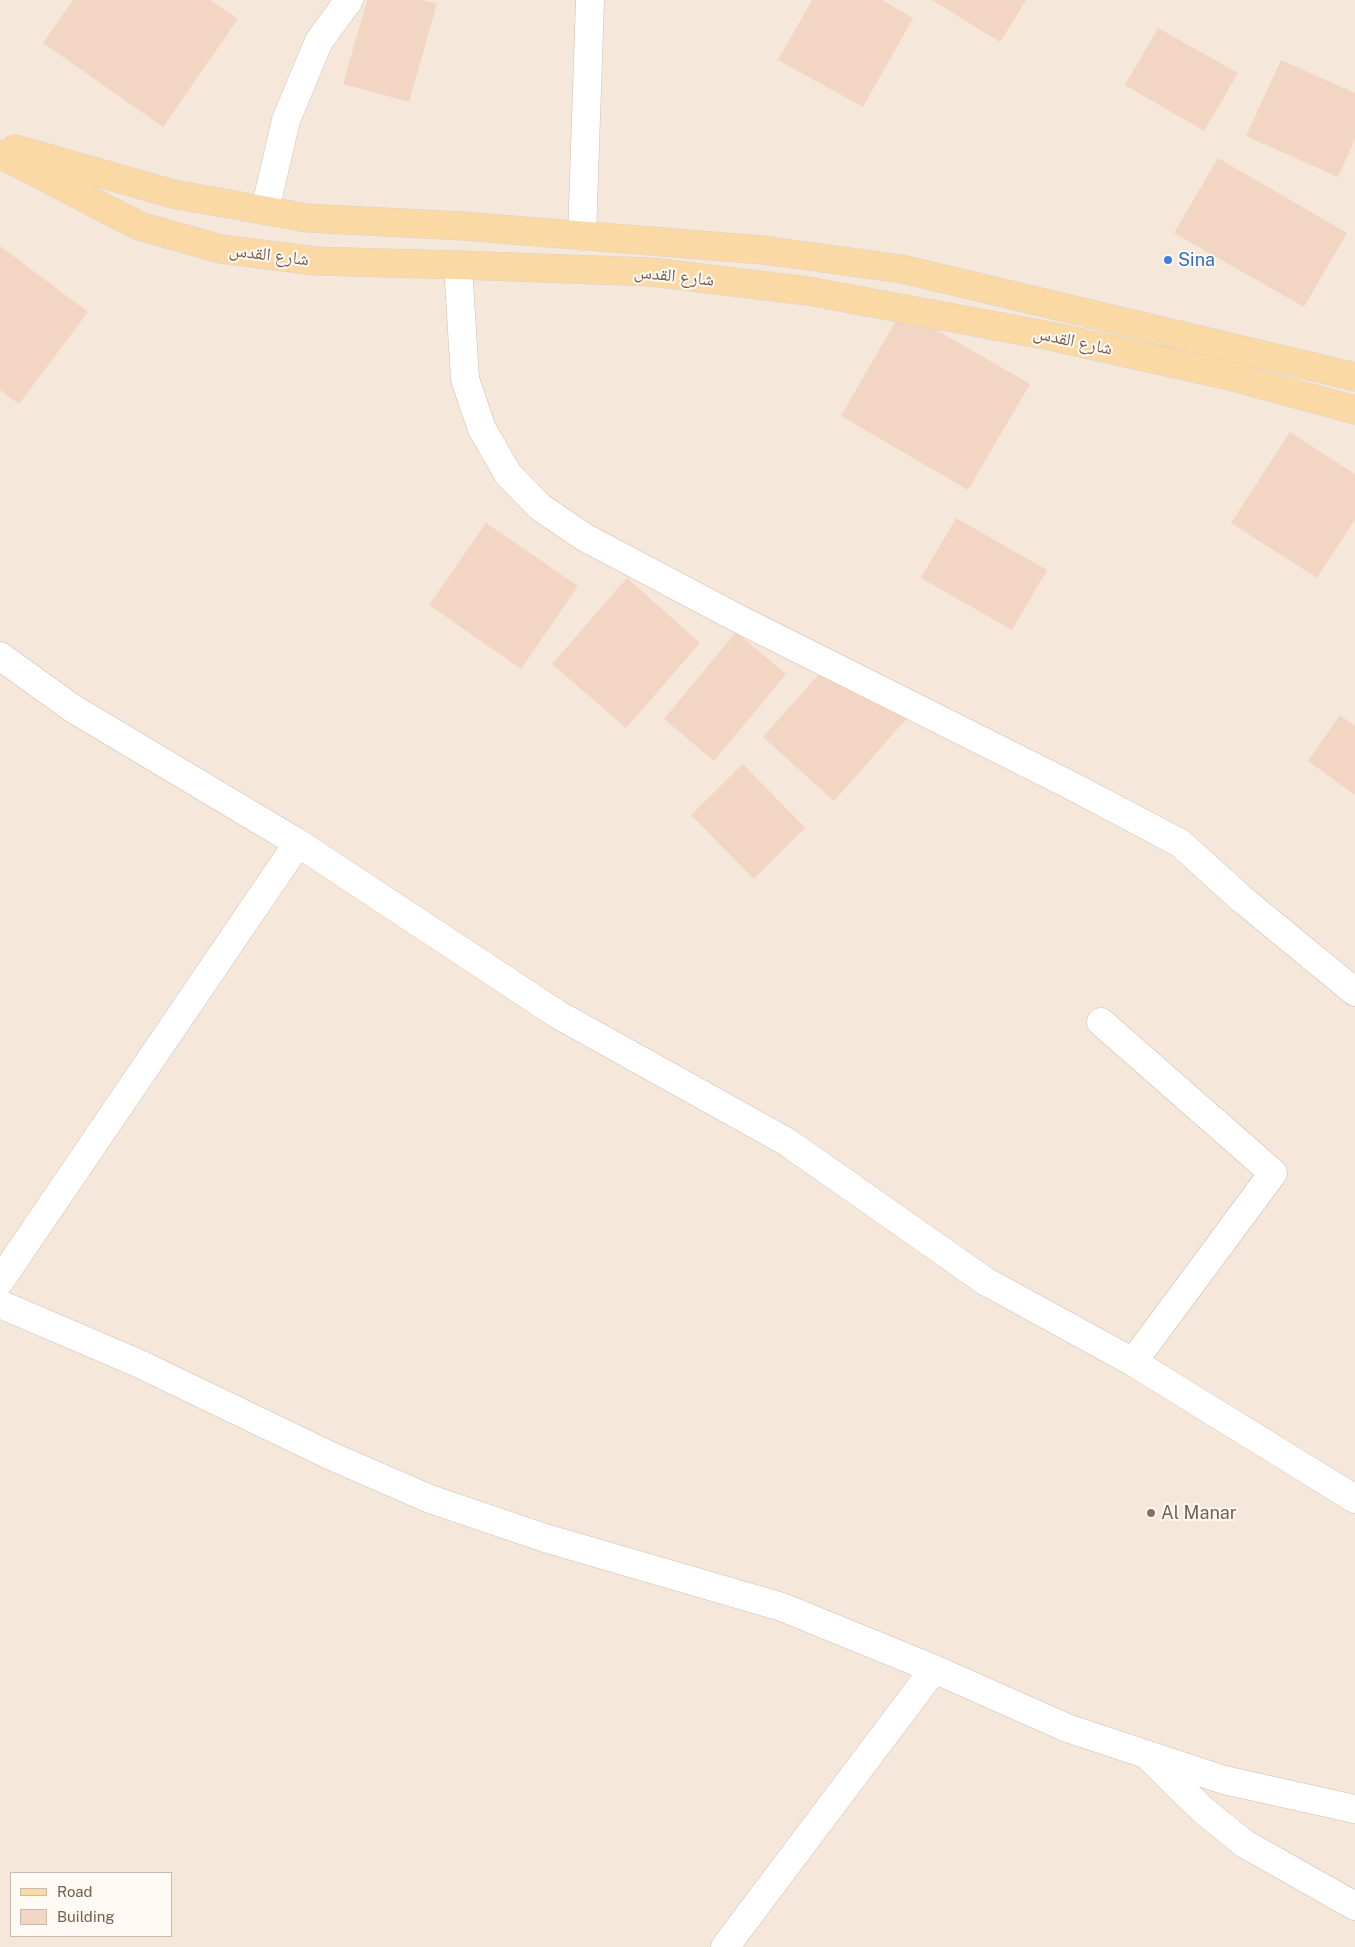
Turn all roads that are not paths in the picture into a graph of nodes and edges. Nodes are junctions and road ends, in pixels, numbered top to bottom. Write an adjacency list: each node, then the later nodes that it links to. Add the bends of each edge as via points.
1 (349, 0): 5 (street, via 319,41 286,120)
2 (590, 0): 6 (street)
3 (0, 144): 5 (main road, شارع القدس, via 173,194)
4 (0, 154): 7 (main road, شارع القدس, via 139,226 221,249 316,261)
5 (265, 210): 6 (main road, شارع القدس, via 307,218)
6 (582, 236): 8 (main road, شارع القدس, via 763,250 902,269)
7 (458, 265): 9 (main road, شارع القدس, via 651,272 808,291 1060,338 1226,375); 12 (street, via 465,379 470,396 482,429 508,474 540,507 584,537 737,618 1180,843)
8 (1355, 377)
9 (1355, 410)
10 (0, 656): 11 (street, via 72,708)
11 (298, 843): 14 (street); 16 (street, via 557,1014 787,1142 986,1281)
12 (1355, 992)
13 (1101, 1022): 16 (street, via 1273,1173)
14 (0, 1281)
15 (0, 1304): 18 (street, via 140,1364 430,1499 544,1538 782,1607)
16 (1132, 1362): 17 (street)
17 (1354, 1497)
18 (934, 1669): 19 (street, via 1067,1728); 22 (street)
19 (1146, 1754): 20 (street, via 1224,1780); 21 (street, via 1204,1811 1245,1844)
20 (1355, 1809)
21 (1355, 1906)
22 (725, 1947)

